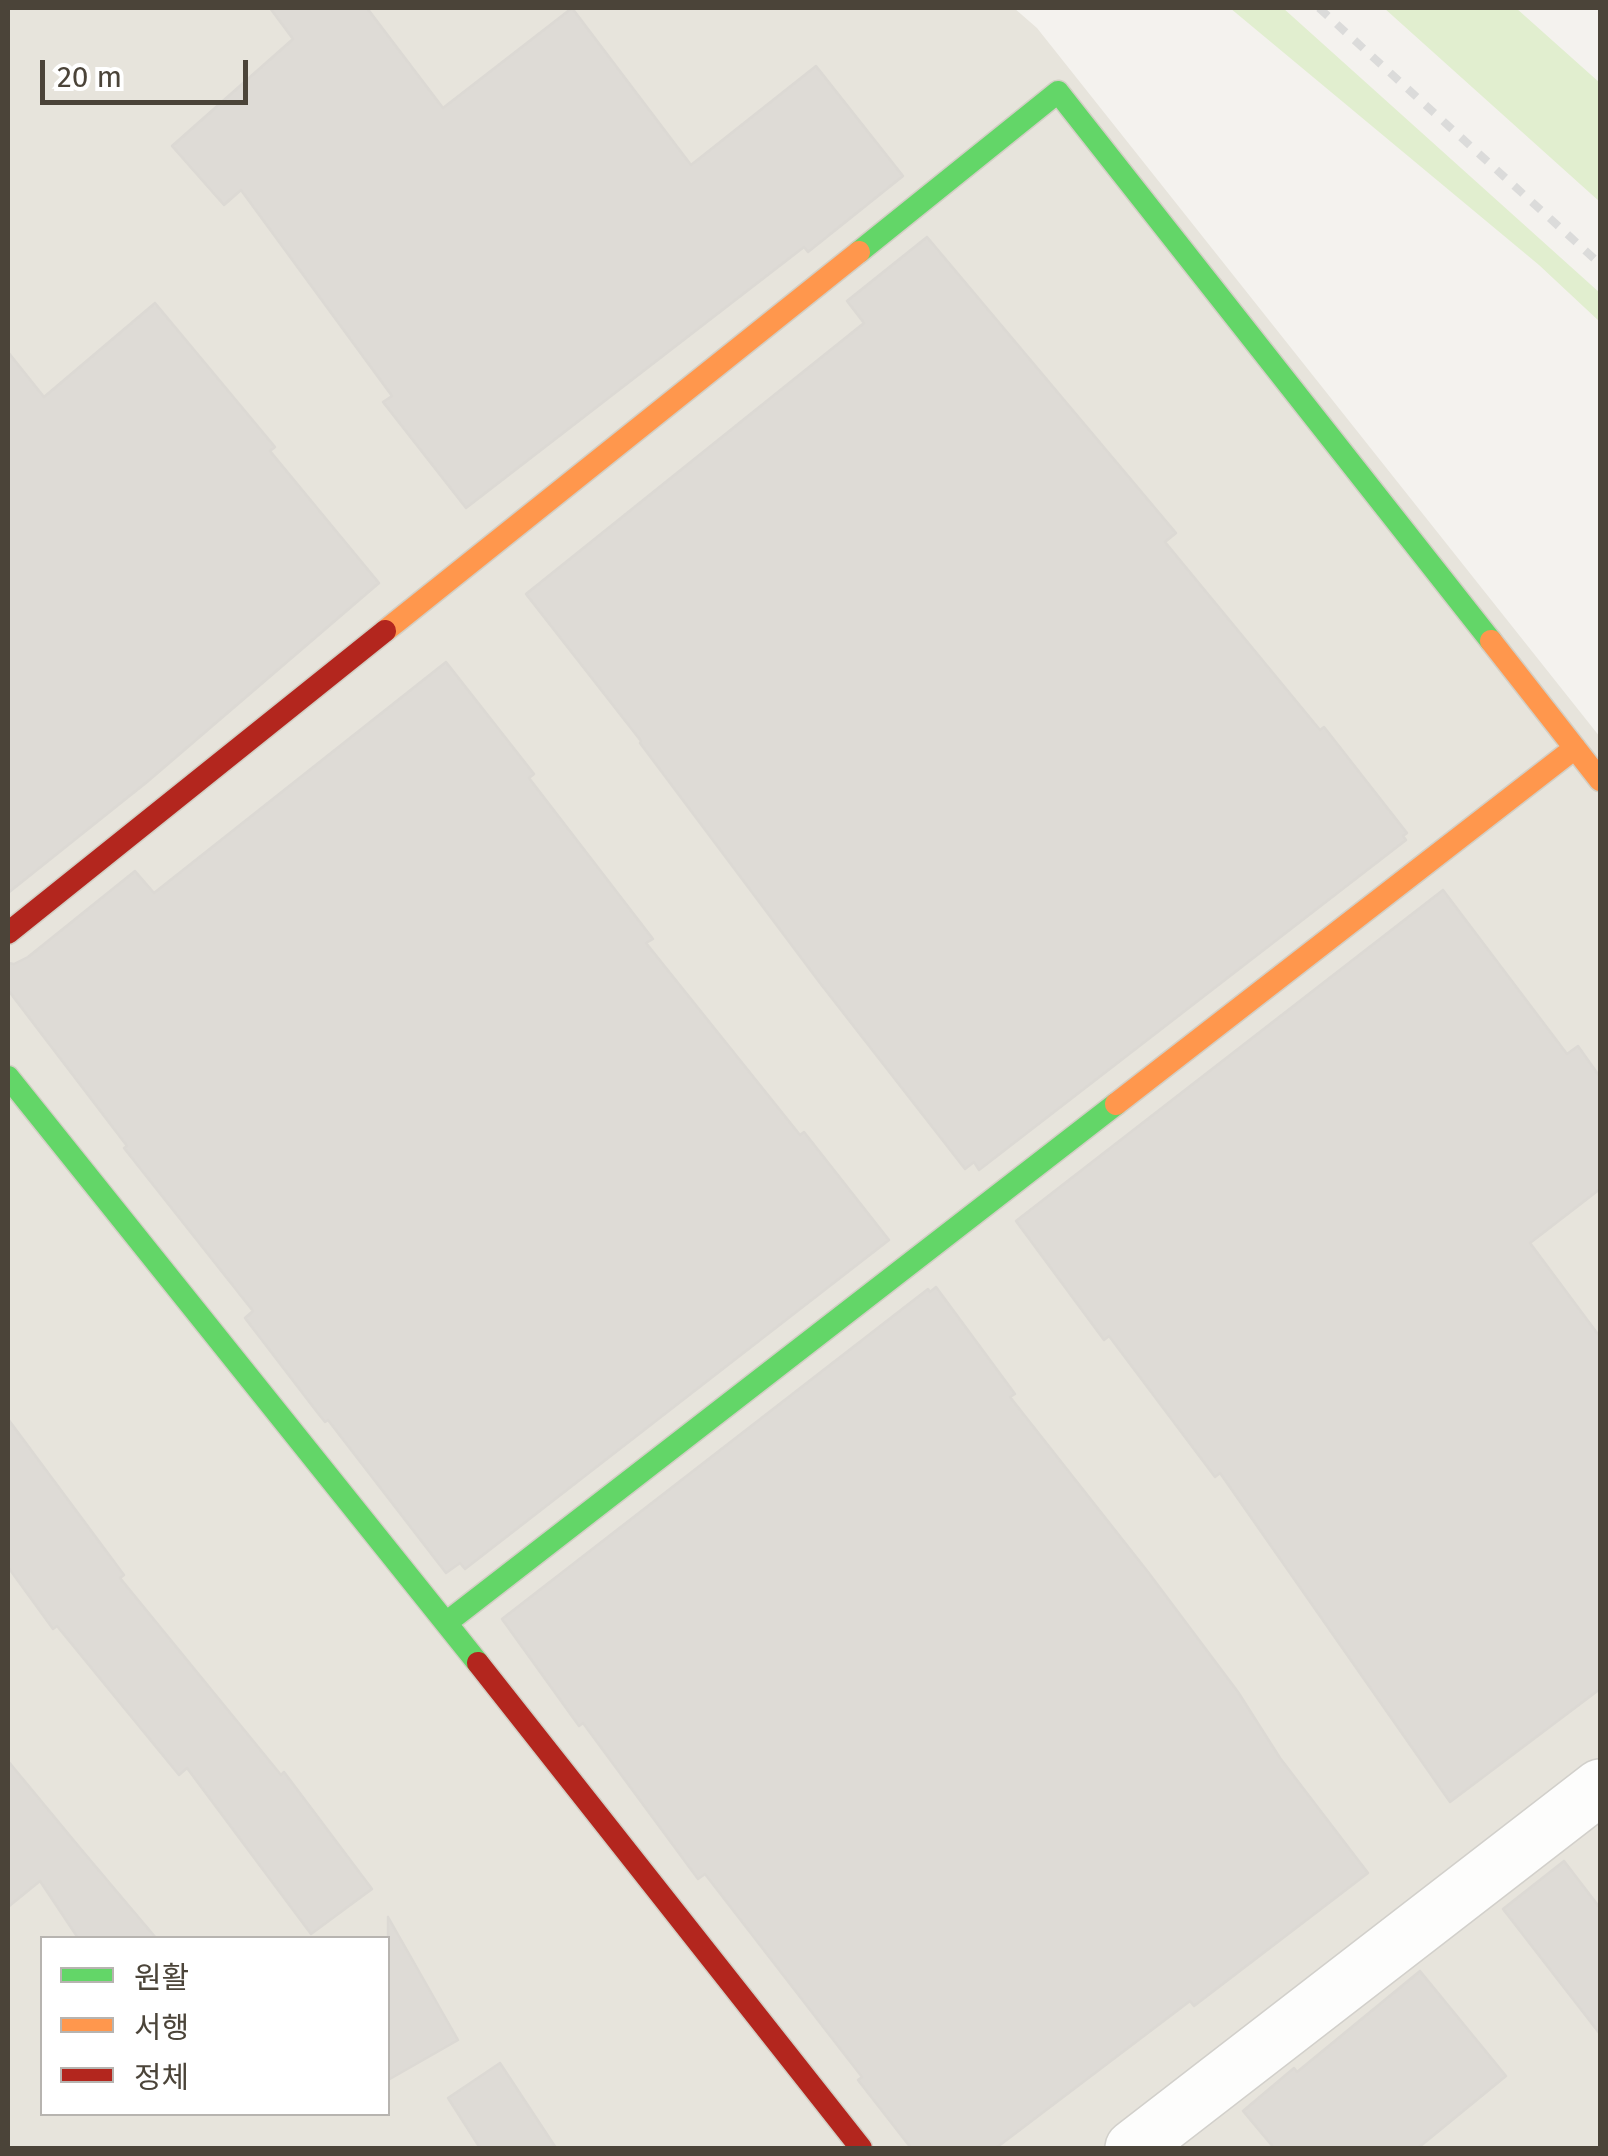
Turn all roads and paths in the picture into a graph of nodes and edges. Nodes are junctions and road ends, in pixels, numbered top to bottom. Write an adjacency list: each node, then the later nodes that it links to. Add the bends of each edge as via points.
1 (1575, 748): 2 (street); 3 (street, via 1058,92); 5 (street)
2 (1600, 780)
3 (8, 933)
4 (8, 1077): 5 (street)
5 (446, 1623): 7 (street)
6 (1600, 1787): 8 (street)
7 (861, 2148)
8 (1133, 2148)

